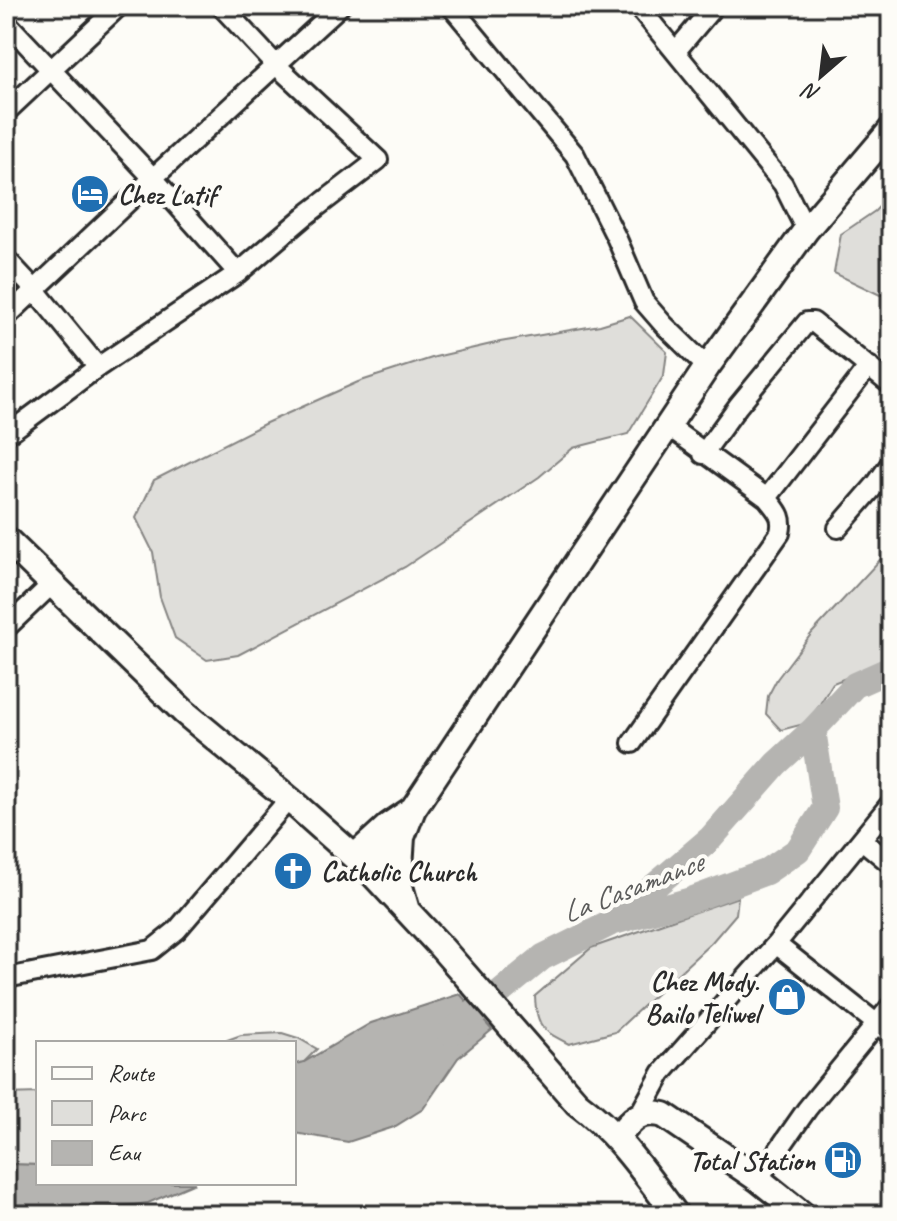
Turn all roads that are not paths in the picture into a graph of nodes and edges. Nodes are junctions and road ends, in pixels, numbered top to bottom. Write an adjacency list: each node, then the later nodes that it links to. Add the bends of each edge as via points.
1 (119, 6): 10 (street)
2 (221, 6): 9 (street)
3 (340, 6): 9 (street)
4 (451, 6): 21 (street, via 575,155 644,302)
5 (638, 6): 8 (street)
6 (714, 6): 8 (street)
7 (6, 22): 10 (street)
8 (676, 51): 14 (street, via 783,184)
9 (276, 65): 13 (street); 16 (street, via 378,160)
10 (49, 70): 11 (street); 13 (street)
11 (6, 112)
12 (891, 130): 14 (main road)
13 (153, 178): 16 (street); 17 (street)
14 (806, 230): 21 (main road)
15 (6, 259): 17 (street)
16 (238, 273): 20 (street)
17 (35, 290): 18 (street); 20 (street)
18 (6, 317)
19 (869, 366): 22 (street); 25 (street, via 807,322); 27 (street)
20 (98, 367): 24 (street)
21 (707, 367): 23 (main road)
22 (891, 385)
23 (668, 426): 25 (street); 35 (main road)
24 (6, 435)
25 (703, 454): 27 (street)
26 (891, 463): 28 (street)
27 (767, 498): 32 (street, via 780,513 780,533)
28 (838, 528)
29 (6, 539): 30 (main road)
30 (52, 584): 31 (street); 33 (main road, via 184,712)
31 (6, 628)
32 (632, 743)
33 (289, 799): 38 (main road); 42 (street, via 177,930 152,950)
34 (891, 803): 37 (street)
35 (413, 809): 36 (main road); 38 (main road, via 388,826)
36 (402, 837): 38 (main road); 40 (main road, via 399,883)
37 (862, 840): 39 (street); 41 (street)
38 (362, 864): 40 (main road)
39 (891, 864)
40 (406, 907): 46 (main road, via 577,1103)
41 (776, 944): 44 (street); 45 (street, via 662,1073)
42 (6, 978)
43 (891, 1006): 44 (street)
44 (884, 1029): 47 (street, via 807,1109)
45 (639, 1115): 46 (main road); 47 (main road, via 664,1115)
46 (617, 1138): 48 (main road)
47 (758, 1179): 49 (main road)
48 (676, 1215)
49 (803, 1215)

